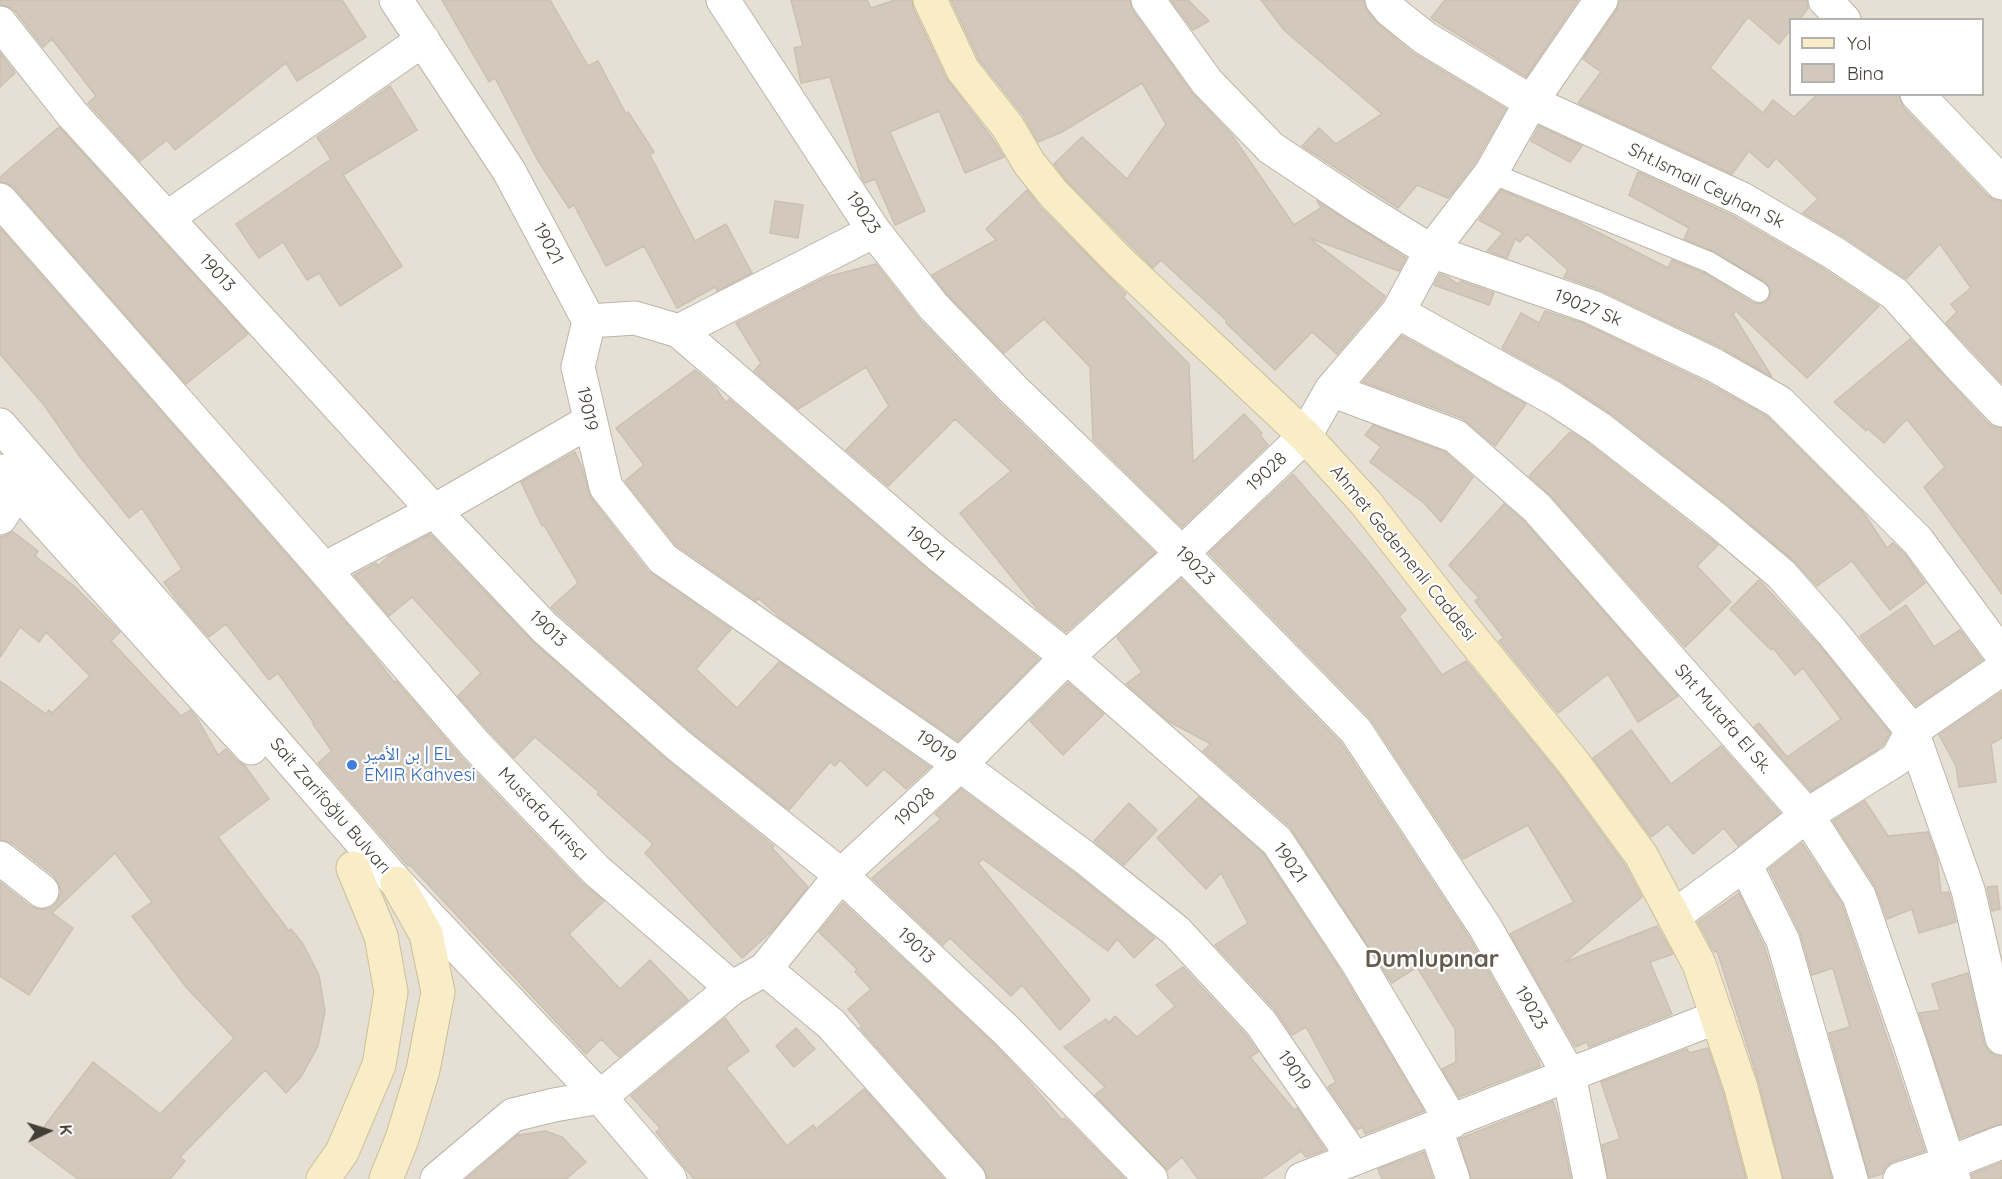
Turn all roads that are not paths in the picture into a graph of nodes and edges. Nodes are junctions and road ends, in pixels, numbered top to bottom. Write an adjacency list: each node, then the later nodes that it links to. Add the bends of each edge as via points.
1 (396, 0): 10 (street, 19021)
2 (723, 0): 17 (street, 19023)
3 (930, 0): 27 (street, Ahmet Gedemenli Caddesi, via 963,70 1053,193 1119,261)
4 (1148, 0): 18 (street, 19027 Sk, via 1207,82 1271,148)
5 (1382, 0): 12 (street, Sht.Ismail Ceyhan Sk, via 1425,38)
6 (1601, 0): 12 (street, 19028)
7 (1825, 0): 8 (street)
8 (1842, 18)
9 (0, 23): 16 (street, 19013, via 72,114)
10 (423, 40): 16 (street); 21 (street, 19021, via 509,171)
11 (1919, 96): 14 (street)
12 (1531, 102): 13 (street, 19028); 24 (street, Sht.Ismail Ceyhan Sk, via 1742,199 1834,253 1895,294)
13 (1491, 173): 18 (street, 19028); 19 (lane, via 1709,262)
14 (2002, 183)
15 (0, 200): 32 (street, Mustafa Kırısçı)
16 (167, 218): 29 (street, 19013)
17 (874, 231): 22 (street); 31 (street, 19023, via 933,306)
18 (1431, 251): 20 (street, 19028); 33 (street, 19027 Sk, via 1592,307 1714,364 1779,402 1918,541)
19 (1759, 292)
20 (1398, 312): 23 (street, 19028); 36 (street, via 1553,398 1599,428 1718,520 1781,574)
21 (589, 321): 22 (street, 19021, via 635,318); 25 (street, 19019, via 579,367)
22 (680, 331): 34 (street, 19021, via 939,555)
23 (1331, 390): 27 (street, 19028); 38 (street, Sht Mutafa El Sk., via 1455,436 1537,508)
24 (2002, 410)
25 (590, 421): 29 (street); 37 (street, 19019, via 606,488 663,559)
26 (0, 425): 42 (street, Sait Zarifoğlu Bulvarı)
27 (1305, 436): 31 (street, 19028); 44 (street, Ahmet Gedemenli Caddesi, via 1365,502 1573,762 1641,855)
28 (9, 480): 30 (street); 55 (street, Sait Zarifoğlu Bulvarı, via 281,779 353,868 381,936 391,992 379,1065 342,1152)
29 (434, 511): 32 (street); 41 (street, 19013, via 545,628 678,745)
30 (0, 518)
31 (1182, 553): 34 (street, 19028); 49 (street, 19023, via 1356,731 1485,927)
32 (324, 569): 46 (street, Mustafa Kırısçı, via 475,744 596,870)
33 (2002, 655)
34 (1067, 657): 37 (street, 19028); 51 (street, 19021, via 1277,841 1359,965)
35 (2002, 669): 36 (street)
36 (1912, 730): 38 (street, via 1897,759); 48 (street, via 1968,890)
37 (960, 765): 41 (street, 19028); 53 (street, 19019, via 1084,856 1176,931 1261,1023 1353,1157)
38 (1807, 815): 40 (street); 54 (street, Sht Mutafa El Sk., via 1859,896)
39 (0, 858): 43 (street)
40 (1745, 864): 44 (street); 65 (street, via 1783,941)
41 (841, 875): 45 (street, 19028); 60 (street, 19013, via 1006,1030)
42 (397, 883): 50 (street, Sait Zarifoğlu Bulvarı); 56 (street, via 426,934 438,993 423,1070)
43 (42, 891)
44 (1674, 916): 47 (street, Ahmet Gedemenli Caddesi, via 1699,964)
45 (765, 969): 46 (street, 19028); 59 (street, via 831,1024)
46 (732, 988): 50 (street, 19028)
47 (1717, 1017): 49 (street); 64 (street, Ahmet Gedemenli Caddesi)
48 (2002, 1038)
49 (1569, 1075): 51 (street); 63 (street, 19023)
50 (600, 1097): 57 (street, via 513,1115); 58 (street, Sait Zarifoğlu Bulvarı)
51 (1444, 1124): 53 (street); 62 (street, 19021)
52 (2002, 1142): 54 (street)
53 (1342, 1168): 61 (street)
54 (1951, 1171): 66 (street)
55 (323, 1179)
56 (386, 1179)
57 (437, 1179)
58 (670, 1179)
59 (969, 1179)
60 (1151, 1179)
61 (1302, 1179)
62 (1453, 1179)
63 (1590, 1179)
64 (1765, 1179)
65 (1851, 1179)
66 (1900, 1179)

